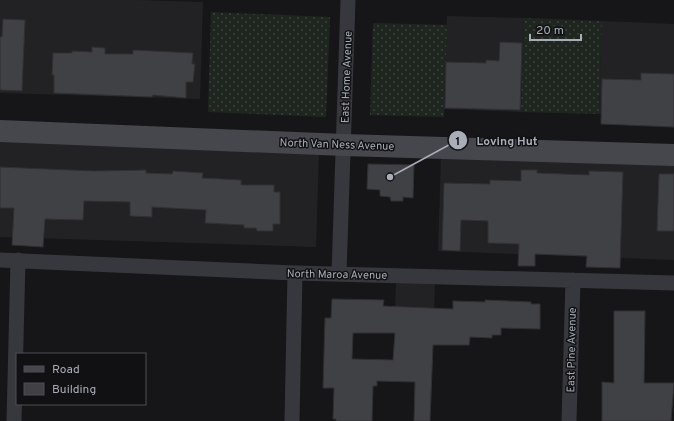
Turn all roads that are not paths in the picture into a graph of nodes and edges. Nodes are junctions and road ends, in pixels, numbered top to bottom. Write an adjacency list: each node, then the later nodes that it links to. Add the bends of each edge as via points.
1 (348, 0): 3 (street, East Home Avenue)
2 (0, 131): 3 (main road, North Van Ness Avenue)
3 (344, 145): 4 (main road, North Van Ness Avenue); 8 (street, East Home Avenue)
4 (674, 155)
5 (0, 260): 6 (street, North Maroa Avenue)
6 (18, 260): 7 (street, North Maroa Avenue); 11 (street)
7 (295, 273): 8 (street, North Maroa Avenue); 12 (street)
8 (339, 274): 9 (street, North Maroa Avenue)
9 (572, 280): 10 (street, North Maroa Avenue); 13 (street, East Pine Avenue)
10 (674, 283)
11 (14, 421)
12 (292, 421)
13 (569, 421)

